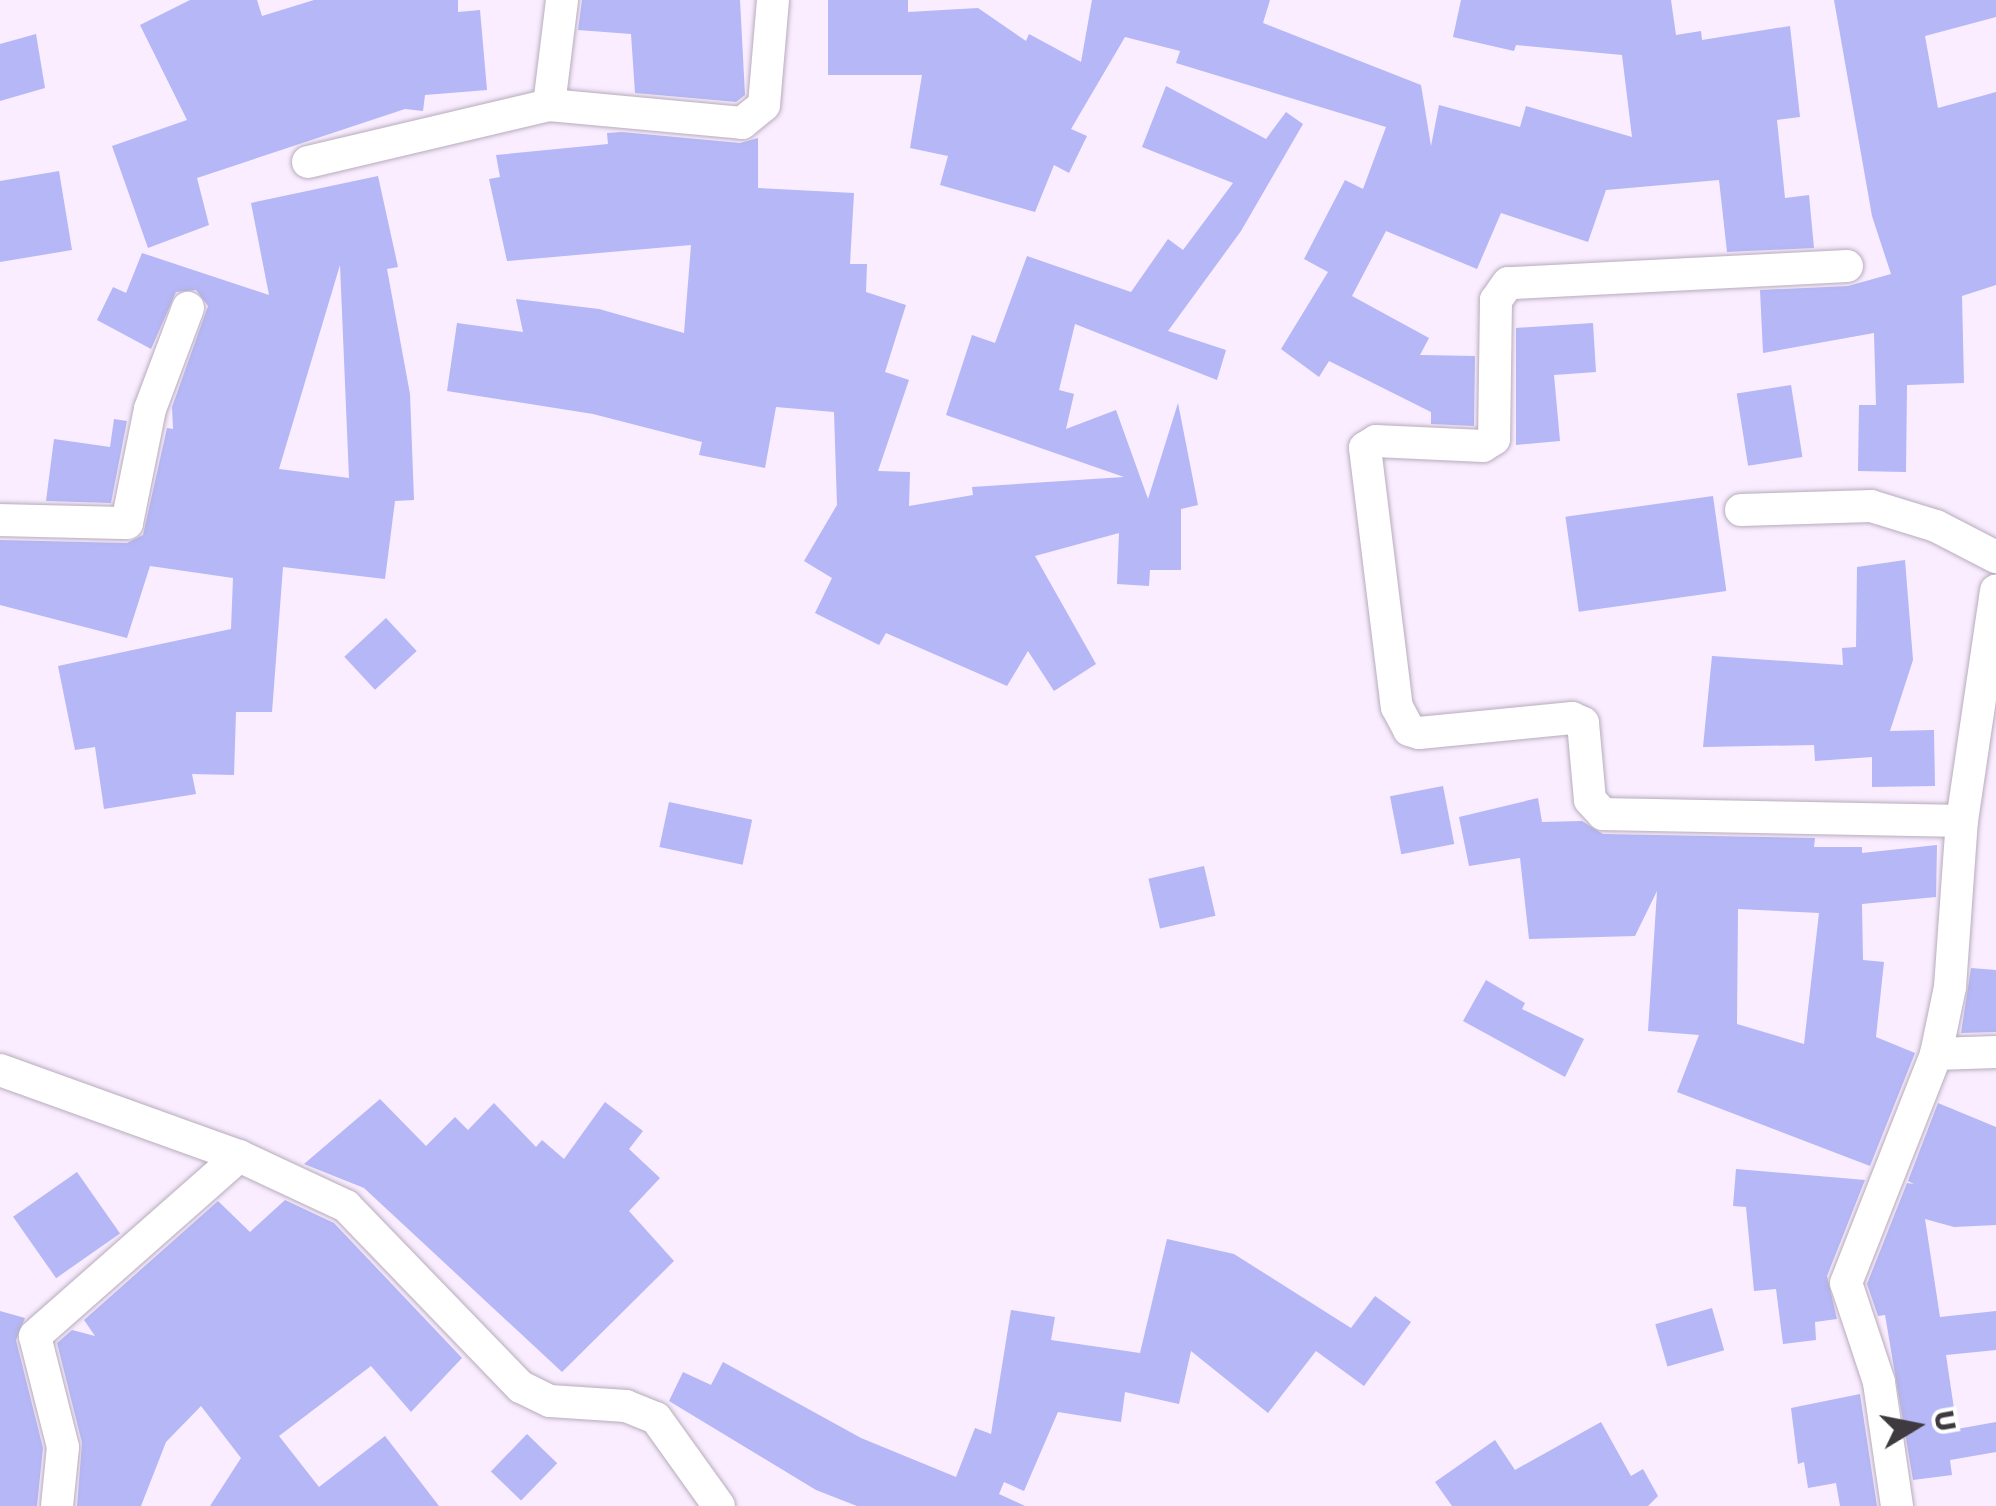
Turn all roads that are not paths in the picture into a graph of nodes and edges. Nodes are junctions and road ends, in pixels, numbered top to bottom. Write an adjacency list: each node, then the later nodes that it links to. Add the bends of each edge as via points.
1 (562, 0): 3 (street)
2 (772, 0): 3 (street, via 764,105 742,123)
3 (549, 105): 4 (street)
4 (308, 162)
5 (1847, 266): 12 (street, via 1508,283 1496,300 1494,439 1483,446 1376,441 1366,448 1396,707 1409,730 1419,733 1572,718 1583,723 1590,800 1603,814)
6 (188, 308): 8 (street, via 150,409 127,524)
7 (1741, 510): 9 (street, via 1871,506 1936,526)
8 (0, 520)
9 (1996, 556)
10 (1996, 590): 11 (street)
11 (1983, 758): 12 (street)
12 (1962, 821): 14 (street, via 1950,987)
13 (1996, 1052): 14 (street)
14 (1936, 1054): 19 (street, via 1846,1283 1879,1382)
15 (0, 1070): 16 (street)
16 (240, 1156): 17 (street, via 35,1336 63,1447); 18 (street, via 346,1206 520,1387 550,1401 626,1406 656,1418)
17 (57, 1506)
18 (719, 1506)
19 (1896, 1506)

